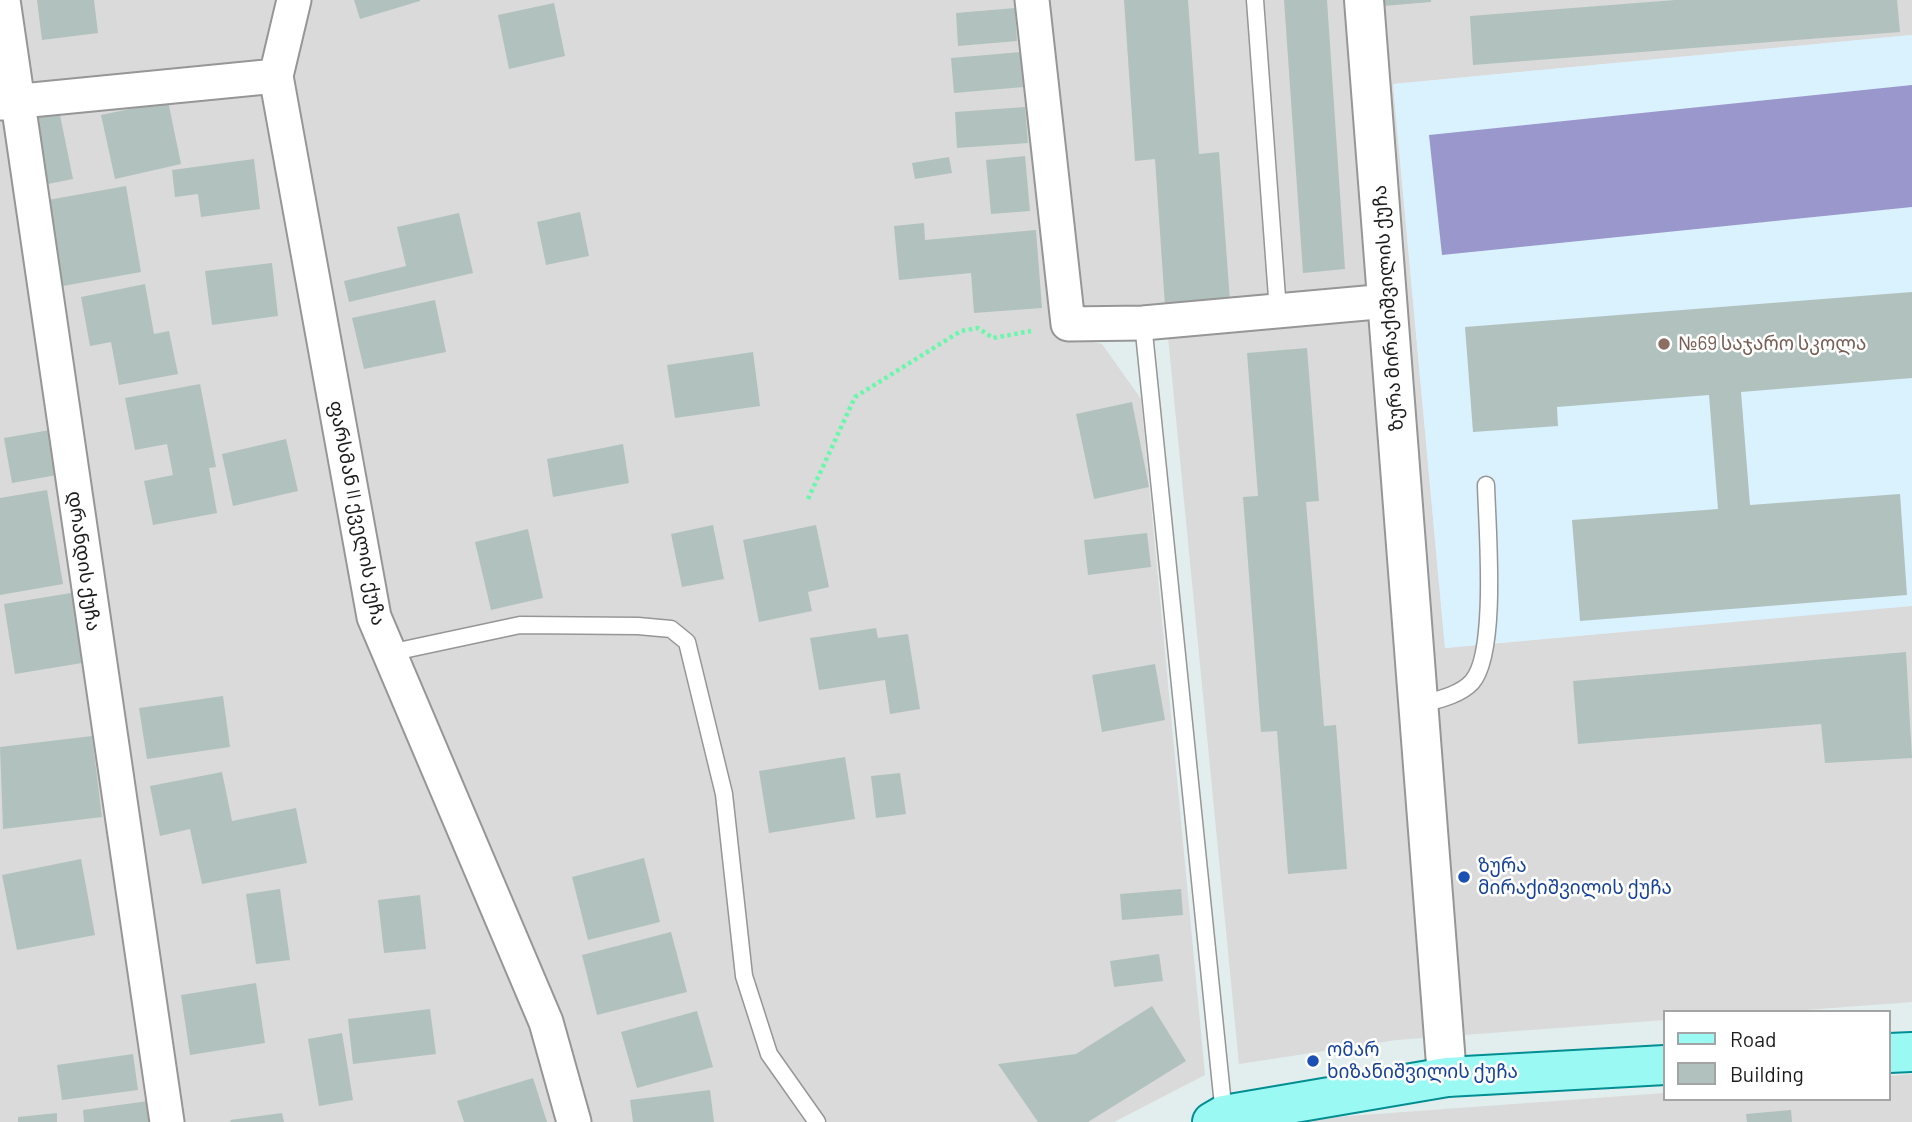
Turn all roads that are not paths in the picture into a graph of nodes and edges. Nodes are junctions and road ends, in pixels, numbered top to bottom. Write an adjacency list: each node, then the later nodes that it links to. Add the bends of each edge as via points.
1 (4, 0): 7 (street, დრანდის ქუჩა)
2 (294, 0): 6 (street, ფარსმან II ქველის ქუჩა)
3 (1032, 0): 10 (street, via 1068,324)
4 (1255, 0): 9 (lane)
5 (1364, 0): 8 (street, ზურა მირაქიშვილის ქუჩა)
6 (276, 76): 7 (street); 12 (street, ფარსმან II ქველის ქუჩა, via 374,617)
7 (8, 102): 19 (street, დრანდის ქუჩა)
8 (1388, 301): 9 (street); 13 (street, ზურა მირაქიშვილის ქუჩა)
9 (1278, 311): 10 (street)
10 (1143, 323): 18 (lane)
11 (1486, 485): 13 (lane, via 1488,633 1483,658 1473,681 1451,696)
12 (389, 653): 20 (street, ფარსმან II ქველის ქუჩა, via 546,1022); 21 (lane, via 520,625 671,629 687,642 724,794 744,976 769,1054)
13 (1418, 705): 17 (street, ზურა მირაქიშვილის ქუჩა)
14 (1912, 1052): 15 (main road)
15 (1891, 1053)
16 (1664, 1065): 17 (main road)
17 (1447, 1077): 18 (main road)
18 (1218, 1119)
19 (167, 1122)
20 (574, 1122)
21 (817, 1122)

